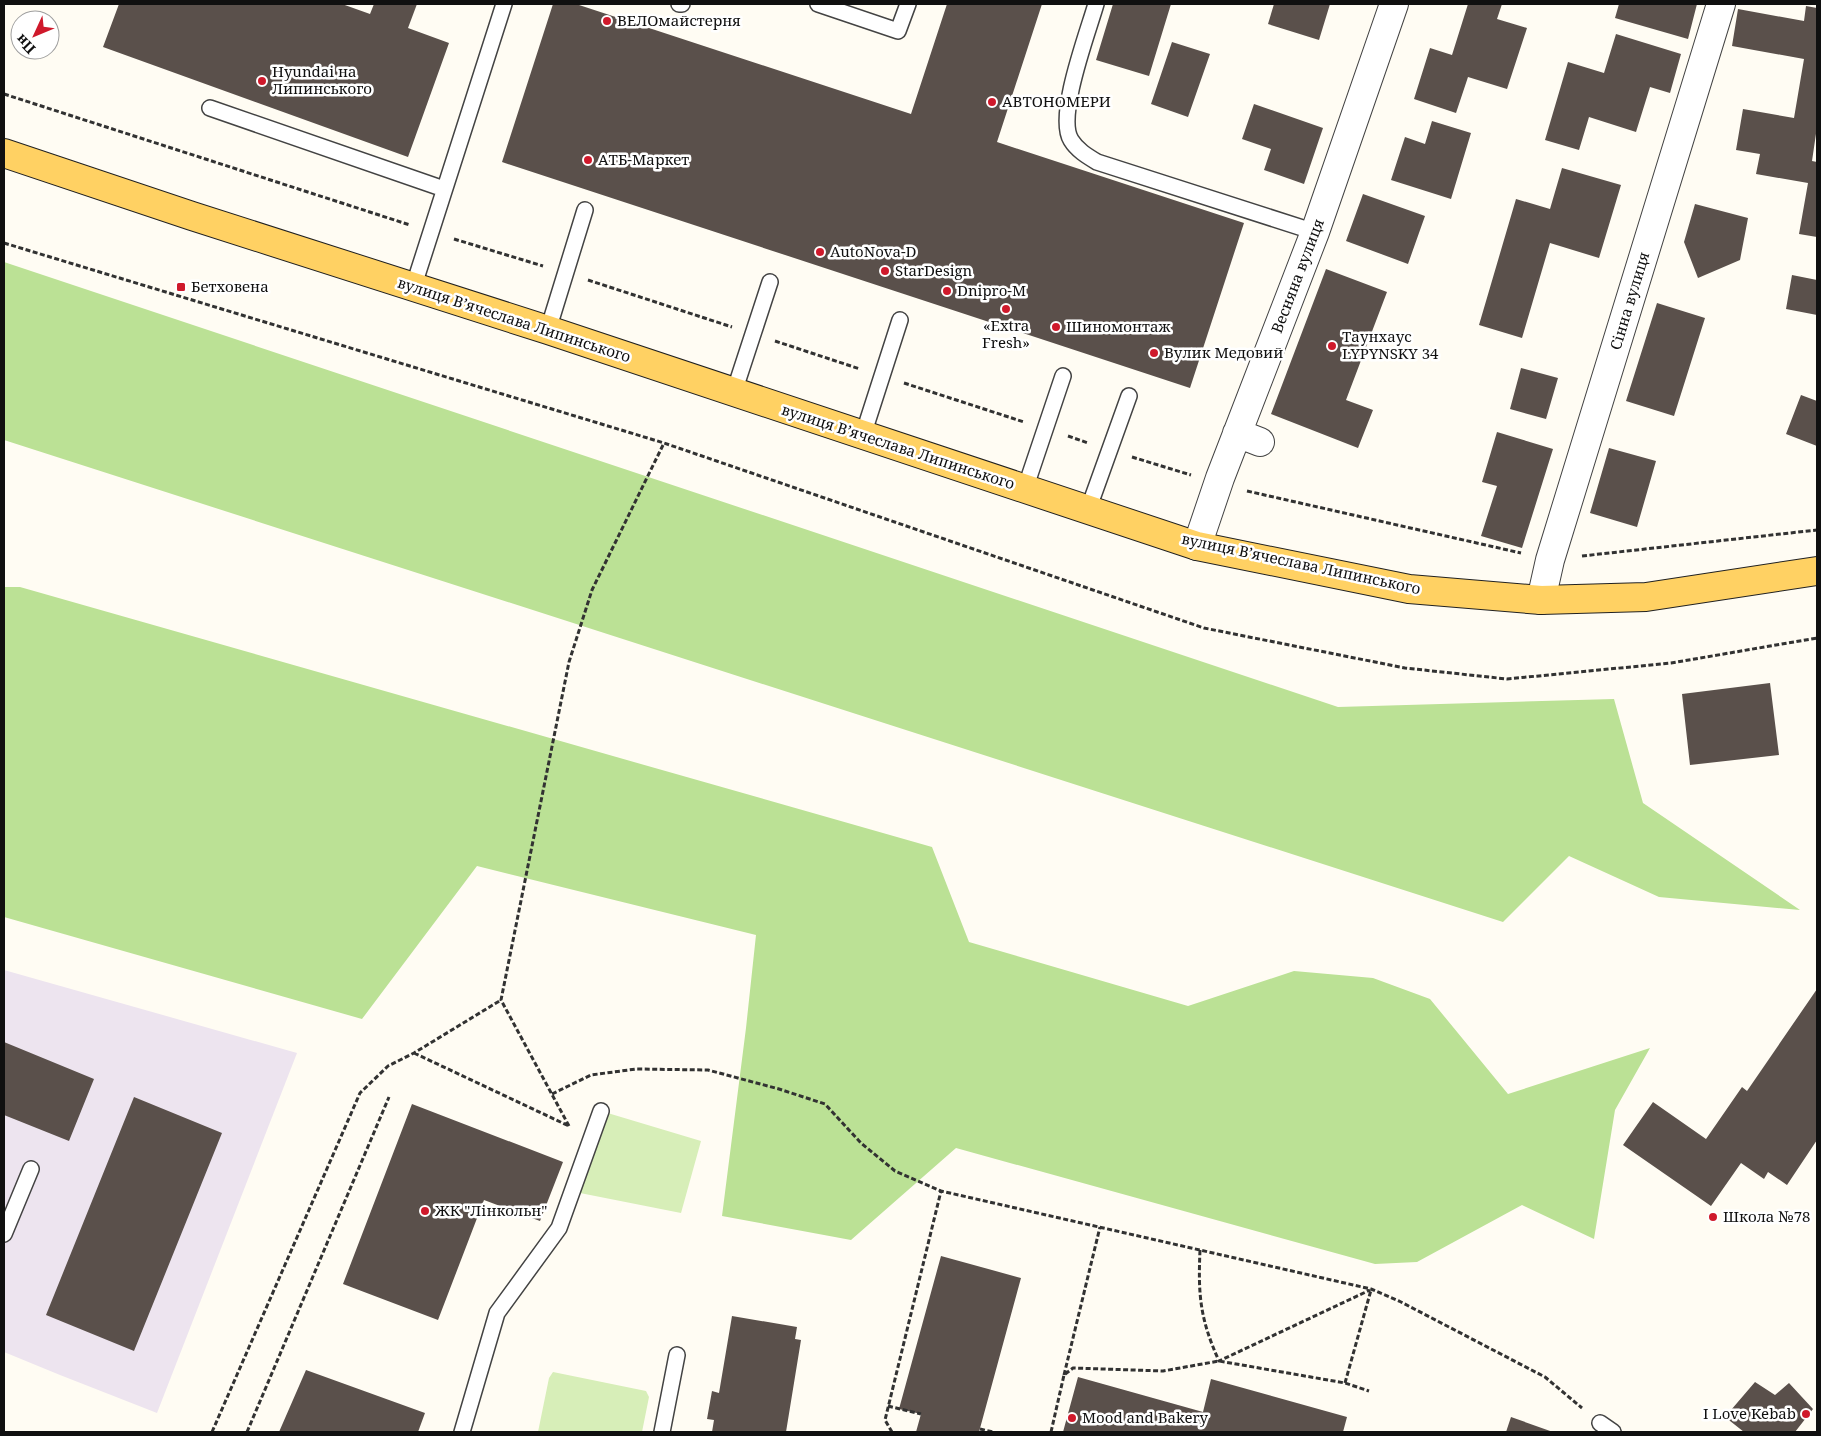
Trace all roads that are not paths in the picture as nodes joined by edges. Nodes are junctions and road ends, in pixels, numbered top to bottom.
1 (504, 4) edge
2 (818, 4) edge
3 (908, 4) edge
4 (1096, 4) edge
5 (1394, 4) edge
6 (1721, 4) edge
7 (210, 108) dead end
8 (4, 153) edge
9 (444, 189) junction
10 (585, 210) dead end
11 (1315, 232) junction
12 (770, 282) dead end
13 (413, 288) junction
14 (900, 320) dead end
15 (548, 330) junction
16 (1063, 376) dead end
17 (734, 392) junction
18 (1129, 396) dead end
19 (863, 435) junction
20 (1025, 489) junction
21 (1088, 510) junction
22 (1197, 546) junction
23 (1817, 571) edge
24 (1541, 600) junction
25 (601, 1111) dead end
26 (31, 1169) dead end
27 (4, 1234) edge
28 (677, 1355) dead end
29 (1600, 1423) road end
30 (462, 1432) edge
31 (662, 1432) edge
32 (1612, 1432) edge

1 - 9 lane
2 - 3 lane
4 - 11 lane
5 - 11 street, Весняна вулиця
6 - 24 street, Сінна вулиця
7 - 9 lane
8 - 13 main road, вулиця Вʼячеслава Липинського
9 - 13 lane
10 - 15 lane
11 - 22 street, Весняна вулиця
12 - 17 lane
13 - 15 main road, вулиця Вʼячеслава Липинського
14 - 19 lane
15 - 17 main road, вулиця Вʼячеслава Липинського
16 - 20 lane
17 - 19 main road, вулиця Вʼячеслава Липинського
18 - 21 lane
19 - 20 main road, вулиця Вʼячеслава Липинського
20 - 21 main road, вулиця Вʼячеслава Липинського
21 - 22 main road, вулиця Вʼячеслава Липинського
22 - 24 main road, вулиця Вʼячеслава Липинського
23 - 24 main road, вулиця Вʼячеслава Липинського
25 - 30 lane
26 - 27 lane
28 - 31 lane
29 - 32 lane

